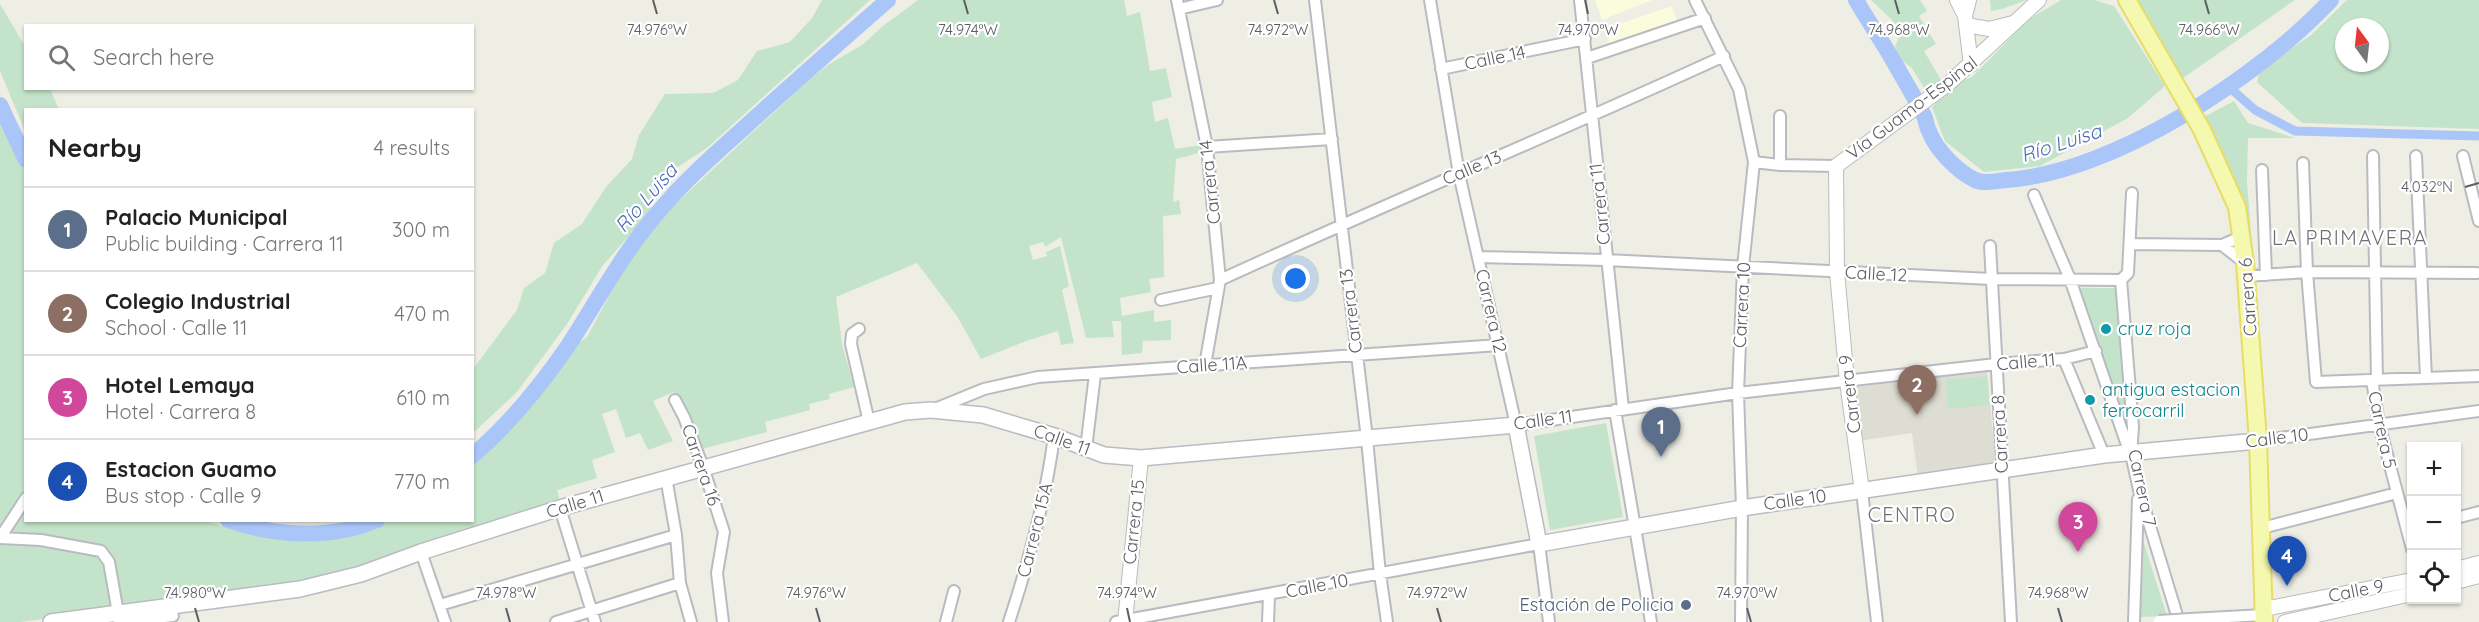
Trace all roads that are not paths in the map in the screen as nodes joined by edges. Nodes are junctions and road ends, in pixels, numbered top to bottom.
1 (1217, 0) edge
2 (1315, 0) edge
3 (1430, 0) edge
4 (1580, 0) edge
5 (1695, 0) edge
6 (1957, 0) edge
7 (1969, 0) edge
8 (2126, 0) edge
9 (2040, 1) edge
10 (1178, 4) edge
11 (1706, 18) junction
12 (1965, 20) junction
13 (2016, 21) junction
14 (1585, 39) junction
15 (1724, 56) junction
16 (1587, 58) junction
17 (1971, 65) junction
18 (1440, 69) junction
19 (1780, 116) dead end
20 (1591, 117) junction
21 (1332, 139) junction
22 (1207, 147) junction
23 (2373, 156) dead end
24 (2416, 156) dead end
25 (2463, 156) dead end
26 (1754, 162) junction
27 (2303, 163) dead end
28 (1780, 165) junction
29 (1836, 166) junction
30 (2262, 170) dead end
31 (1459, 174) junction
32 (2132, 194) dead end
33 (2034, 195) dead end
34 (2479, 221) edge
35 (1340, 225) junction
36 (2243, 236) junction
37 (2131, 244) junction
38 (2223, 245) junction
39 (1990, 246) dead end
40 (1478, 257) junction
41 (1606, 260) junction
42 (1743, 267) junction
43 (2246, 269) junction
44 (1837, 272) junction
45 (2307, 272) junction
46 (2375, 272) junction
47 (2421, 273) junction
48 (2477, 273) dead end
49 (2266, 275) junction
50 (1991, 279) junction
51 (2070, 279) junction
52 (2121, 279) junction
53 (1219, 284) junction
54 (1161, 300) dead end
55 (859, 328) dead end
56 (1499, 345) junction
57 (2096, 351) junction
58 (1356, 356) junction
59 (2064, 359) junction
60 (1996, 364) junction
61 (1205, 365) junction
62 (1095, 374) junction
63 (2479, 376) edge
64 (2426, 378) junction
65 (2374, 380) junction
66 (1847, 382) junction
67 (1738, 393) junction
68 (675, 400) dead end
69 (1619, 409) junction
70 (931, 410) junction
71 (2479, 411) edge
72 (869, 422) junction
73 (2379, 424) junction
74 (1516, 425) junction
75 (1054, 435) junction
76 (1367, 439) junction
77 (2258, 441) junction
78 (1086, 449) junction
79 (2131, 454) junction
80 (2104, 455) junction
81 (1141, 458) junction
82 (703, 467) junction
83 (2002, 470) junction
84 (666, 477) junction
85 (2139, 490) junction
86 (1862, 491) junction
87 (2397, 493) junction
88 (24, 501) edge
89 (560, 508) junction
90 (1742, 508) junction
91 (2479, 512) edge
92 (2461, 517) edge
93 (2407, 525) edge
94 (1635, 526) junction
95 (2262, 528) junction
96 (676, 534) junction
97 (0, 538) edge
98 (1539, 544) junction
99 (421, 552) junction
100 (2479, 563) edge
101 (576, 564) junction
102 (2461, 568) edge
103 (1380, 574) junction
104 (2479, 576) edge
105 (2407, 581) edge
106 (2461, 581) edge
107 (680, 583) junction
108 (954, 591) dead end
109 (1269, 595) junction
110 (2407, 595) edge
111 (440, 605) junction
112 (2264, 615) edge
113 (173, 616) dead end
114 (593, 616) edge
115 (119, 617) edge
116 (1122, 621) edge
117 (2159, 621) edge
118 (54, 622) edge
119 (445, 622) edge
120 (556, 622) edge
121 (691, 622) edge
122 (723, 622) edge
123 (946, 622) edge
124 (1009, 622) edge
125 (1268, 622) edge
126 (1387, 622) edge
127 (1549, 622) edge
128 (1651, 622) edge
129 (1742, 622) edge
130 (1877, 622) edge
131 (2011, 622) edge
132 (2134, 622) edge
133 (2152, 622) edge
134 (2179, 622) edge
135 (2285, 622) edge

1 - 10 street
2 - 21 street, Carrera 13
3 - 18 street, Carrera 12
4 - 14 street, Carrera 11
5 - 11 street, Carrera 10
6 - 12 street
7 - 12 street
8 - 36 main road, Carrera 6
9 - 13 street, Vía Guamo-Espinal
10 - 22 street, Carrera 14
11 - 15 street, Carrera 10
11 - 16 street
12 - 13 street
12 - 17 street
13 - 17 street, Vía Guamo-Espinal
14 - 16 street, Carrera 11
14 - 18 street, Calle 14
15 - 20 street, Calle 13
15 - 26 street, Carrera 10
16 - 20 street, Carrera 11
17 - 29 street, Vía Guamo-Espinal
18 - 31 street, Carrera 12
19 - 28 street
20 - 31 street, Calle 13
20 - 41 street, Carrera 11
21 - 22 street
21 - 35 street, Carrera 13
22 - 53 street, Carrera 14
23 - 46 street, Carrera 5
24 - 47 street
25 - 34 street
26 - 28 street
26 - 42 street, Carrera 10
27 - 45 street
28 - 29 street
29 - 44 street, Carrera 9
30 - 49 street
31 - 35 street, Calle 13
31 - 40 street, Carrera 12
32 - 37 street
33 - 51 street
35 - 53 street, Calle 13
35 - 58 street, Carrera 13
36 - 38 street
36 - 43 main road, Carrera 6
37 - 38 street
37 - 52 street
38 - 43 street
39 - 50 street, Carrera 8
40 - 41 street, Calle 12
40 - 56 street, Carrera 12
41 - 42 street, Calle 12
41 - 69 street, Carrera 11
42 - 44 street, Calle 12
42 - 67 street, Carrera 10
43 - 49 street
43 - 77 main road, Carrera 6
44 - 50 street, Calle 12
44 - 66 street, Carrera 9
45 - 46 street
45 - 49 street
45 - 65 street
46 - 47 street
46 - 65 street, Carrera 5
47 - 48 street
47 - 64 street
50 - 51 street, Calle 12
50 - 60 street, Carrera 8
51 - 52 street, Calle 12
51 - 57 street
52 - 79 street, Carrera 7
53 - 54 street, Calle 13
53 - 61 street, Carrera 14
55 - 72 street
56 - 58 street, Calle 11A
56 - 74 street, Carrera 12
57 - 59 street, Calle 11
57 - 79 street
58 - 61 street, Calle 11A
58 - 76 street, Carrera 13
59 - 60 street, Calle 11
59 - 80 street
60 - 66 street, Calle 11
60 - 83 street, Carrera 8
61 - 62 street, Calle 11A
62 - 70 street, Calle 11A
62 - 78 street
63 - 64 street
64 - 65 street
65 - 73 street, Carrera 5
66 - 67 street, Calle 11
66 - 86 street, Carrera 9
67 - 69 street, Calle 11
67 - 90 street, Carrera 10
68 - 82 street, Carrera 16
69 - 74 street, Calle 11
69 - 94 street, Carrera 11
70 - 72 main road, Calle 11
70 - 75 main road, Calle 11
71 - 73 street, Calle 10
72 - 82 main road, Calle 11
73 - 77 street, Calle 10
73 - 87 street, Carrera 5
74 - 76 main road, Calle 11
74 - 98 main road, Carrera 12
75 - 78 main road, Calle 11
75 - 124 street, Carrera 15A
76 - 81 main road, Calle 11
76 - 103 street, Carrera 13
77 - 79 main road, Calle 10
77 - 95 main road, Carrera 6
78 - 81 main road, Calle 11
79 - 80 main road, Calle 10
79 - 85 street, Carrera 7
80 - 83 main road, Calle 10
81 - 116 street, Carrera 15
82 - 84 main road, Calle 11
82 - 122 street, Carrera 16
83 - 86 main road, Calle 10
83 - 131 street, Carrera 8
84 - 89 main road, Calle 11
84 - 96 street
85 - 132 street
85 - 134 street, Carrera 7
86 - 90 main road, Calle 10
86 - 130 street, Carrera 9
87 - 93 street, Carrera 5
87 - 95 street
88 - 97 street
89 - 99 main road, Calle 11
89 - 101 street
90 - 94 main road, Calle 10
90 - 129 street, Carrera 10
91 - 92 street
94 - 98 main road, Calle 10
94 - 128 street, Carrera 11
95 - 112 main road, Carrera 6
96 - 101 street
96 - 107 street
97 - 115 street
98 - 103 street, Calle 10
98 - 127 street, Carrera 12
99 - 111 street
99 - 115 main road, Calle 11
100 - 102 street
101 - 111 street
101 - 114 street
103 - 109 street, Calle 10
103 - 126 street, Carrera 13
104 - 106 street
105 - 112 street, Calle 9
107 - 114 street
107 - 121 street
108 - 123 street
109 - 116 street, Calle 10
109 - 125 street
110 - 135 street, Calle 9
111 - 119 street
112 - 117 street, Calle 9, bridge
113 - 115 street
114 - 120 street
115 - 118 main road, Calle 11
117 - 133 street, Calle 9

